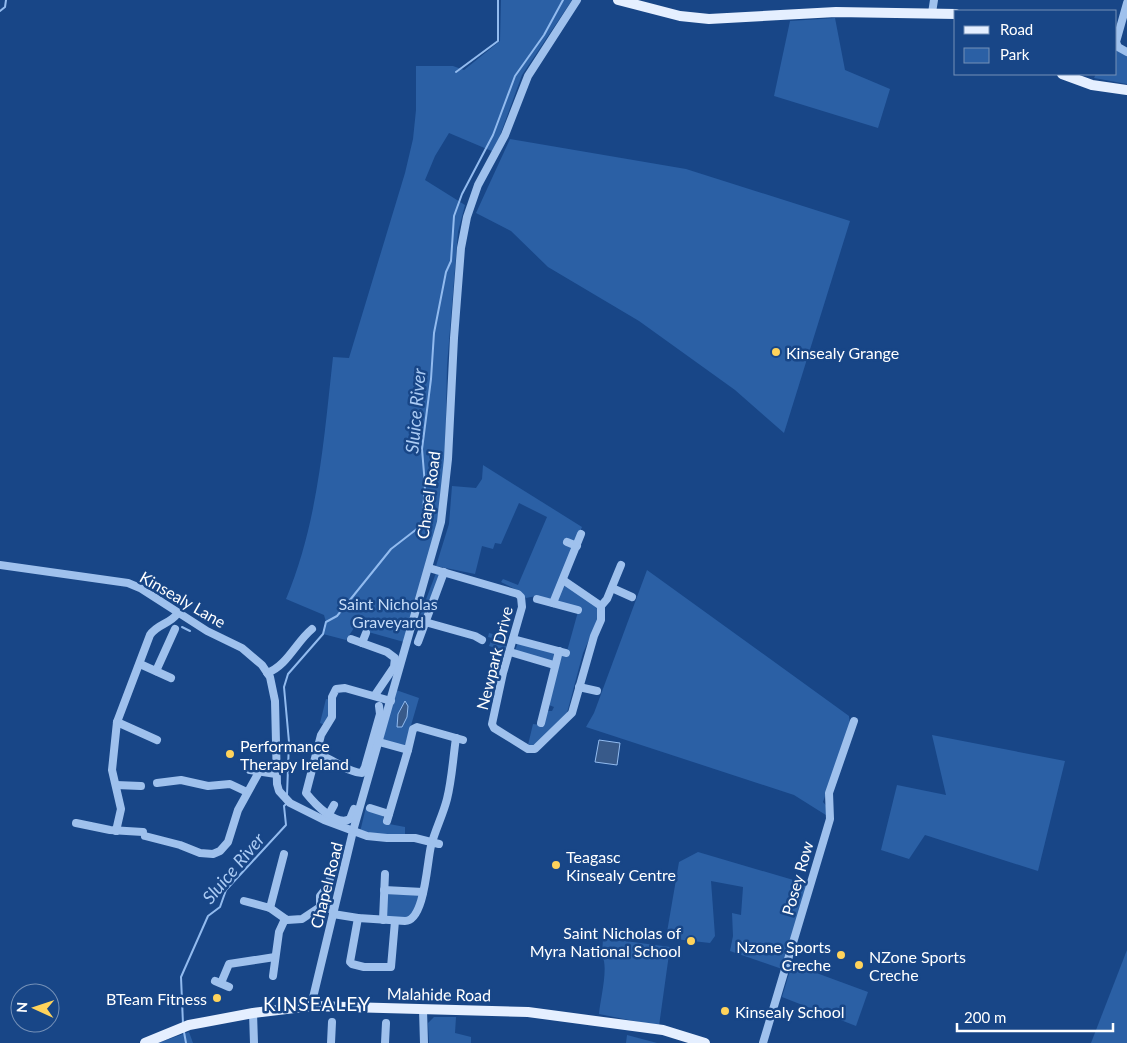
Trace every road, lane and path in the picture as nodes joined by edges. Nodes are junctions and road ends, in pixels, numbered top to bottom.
1 (577, 0) edge
2 (618, 0) edge
3 (934, 0) edge
4 (1127, 3) edge
5 (932, 12) junction
6 (954, 14) edge
7 (1117, 38) edge
8 (1117, 44) edge
9 (1127, 52) edge
10 (1065, 75) edge
11 (1127, 90) edge
12 (582, 534) dead end
13 (567, 542) dead end
14 (577, 546) junction
15 (621, 564) dead end
16 (0, 565) edge
17 (429, 568) junction
18 (444, 572) junction
19 (563, 580) junction
20 (612, 588) junction
21 (632, 597) dead end
22 (537, 599) dead end
23 (553, 603) junction
24 (601, 606) junction
25 (578, 610) dead end
26 (177, 614) junction
27 (425, 622) junction
28 (175, 629) dead end
29 (312, 629) dead end
30 (366, 633) dead end
31 (513, 638) junction
32 (351, 639) dead end
33 (482, 640) dead end
34 (418, 642) dead end
35 (362, 643) junction
36 (510, 652) junction
37 (141, 661) junction
38 (554, 665) junction
39 (156, 671) junction
40 (267, 673) junction
41 (171, 678) dead end
42 (579, 687) junction
43 (597, 691) dead end
44 (375, 695) junction
45 (391, 701) junction
46 (379, 706) dead end
47 (854, 721) dead end
48 (117, 722) junction
49 (540, 722) dead end
50 (147, 735) junction
51 (157, 740) dead end
52 (380, 742) junction
53 (146, 744) dead end
54 (408, 750) junction
55 (316, 754) junction
56 (250, 770) dead end
57 (259, 772) junction
58 (361, 773) junction
59 (276, 774) junction
60 (116, 784) junction
61 (157, 784) dead end
62 (141, 786) dead end
63 (361, 788) dead end
64 (247, 792) junction
65 (334, 804) dead end
66 (370, 808) dead end
67 (354, 809) dead end
68 (328, 814) junction
69 (76, 823) dead end
70 (116, 831) junction
71 (353, 831) junction
72 (435, 842) junction
73 (284, 854) dead end
74 (335, 859) dead end
75 (385, 874) dead end
76 (384, 890) junction
77 (424, 892) junction
78 (244, 901) dead end
79 (320, 906) junction
80 (270, 908) junction
81 (333, 912) junction
82 (358, 918) junction
83 (285, 919) junction
84 (383, 920) junction
85 (395, 921) junction
86 (275, 957) junction
87 (273, 976) dead end
88 (230, 987) dead end
89 (311, 1006) junction
90 (423, 1010) junction
91 (253, 1013) junction
92 (332, 1022) dead end
93 (386, 1023) dead end
94 (145, 1043) edge
95 (254, 1043) edge
96 (331, 1043) edge
97 (385, 1043) edge
98 (424, 1043) edge
99 (705, 1043) edge
100 (762, 1043) edge

1 - 17 street, Chapel Road
2 - 5 main road
3 - 5 street
4 - 7 street
5 - 6 main road
8 - 9 street
10 - 11 main road
12 - 14 street
13 - 14 street
14 - 19 street
15 - 20 street
16 - 26 street, Kinsealy Lane
17 - 18 street, Newpark Drive
17 - 45 street, Chapel Road
18 - 27 street
18 - 31 street, Newpark Drive
19 - 23 street
19 - 24 street
20 - 21 street
20 - 24 street
22 - 23 street
23 - 25 street
24 - 42 street, Newpark Drive
26 - 37 street
26 - 40 street, Kinsealy Lane
27 - 33 street
27 - 34 street
28 - 39 street
29 - 40 street
30 - 35 street
31 - 36 street, Newpark Drive
31 - 38 street
32 - 35 street
35 - 44 street
36 - 38 street
36 - 42 street, Newpark Drive
37 - 39 street
37 - 48 street
38 - 49 street
39 - 41 street
40 - 59 street, Kinsealy Lane
42 - 43 street
44 - 45 street
44 - 55 street
45 - 52 street, Chapel Road
46 - 58 street
47 - 100 street, Posey Row
48 - 50 street
48 - 60 street
50 - 51 street
50 - 53 street
52 - 54 street
52 - 71 street, Chapel Road
54 - 66 street
54 - 72 street
55 - 58 street
55 - 68 street
56 - 57 street
57 - 59 street
57 - 64 street
58 - 63 street
59 - 71 street, Kinsealy Lane
60 - 62 street
60 - 70 street
61 - 64 street
64 - 70 street
65 - 68 street
67 - 68 street
69 - 70 street
71 - 72 street, Kinsealy Lane
71 - 81 street, Chapel Road
72 - 77 street
73 - 80 street
74 - 79 street
75 - 76 street
76 - 77 street
76 - 84 street
77 - 85 street
78 - 80 street
79 - 81 street
79 - 83 street
80 - 83 street
81 - 82 street
81 - 89 street, Chapel Road
82 - 84 street
82 - 85 street
83 - 86 street
84 - 85 street
86 - 87 street
86 - 88 street
89 - 90 main road, Malahide Road
89 - 91 main road, Malahide Road
90 - 98 street
90 - 99 main road, Malahide Road
91 - 94 main road, Malahide Road
91 - 95 street
92 - 96 street
93 - 97 street

